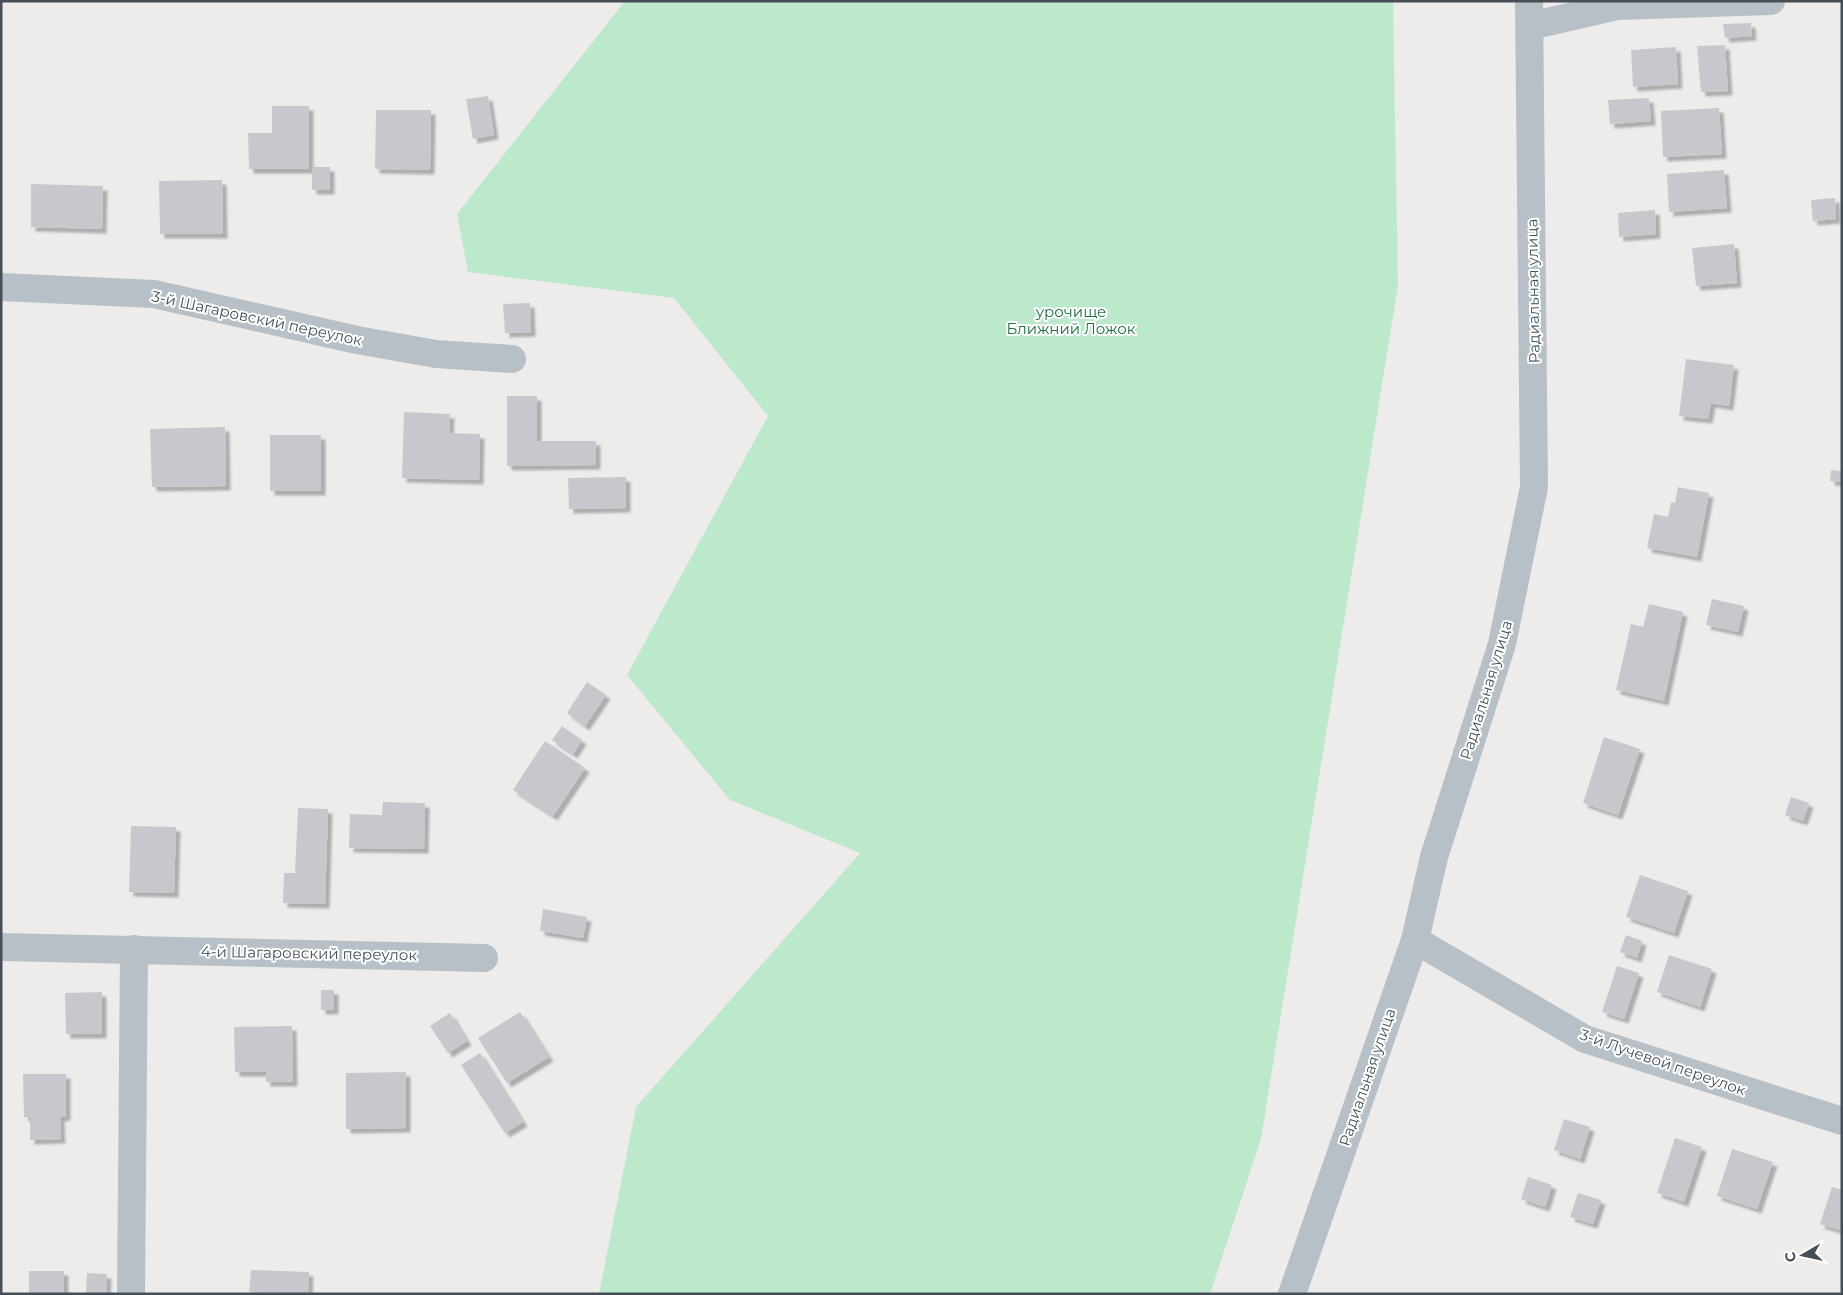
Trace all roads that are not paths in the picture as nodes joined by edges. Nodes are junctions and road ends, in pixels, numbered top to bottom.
1 (1771, 1) edge
2 (1529, 14) edge
3 (1, 287) edge
4 (512, 359) dead end
5 (1415, 940) junction
6 (1, 947) edge
7 (134, 949) junction
8 (484, 958) dead end
9 (1842, 1121) edge
10 (131, 1294) edge
11 (1292, 1294) edge

1 - 2 street
2 - 5 street, Радиальная улица
3 - 4 street, 3-й Шагаровский переулок
5 - 9 street, 3-й Лучевой переулок
5 - 11 street, Радиальная улица
6 - 7 street, 4-й Шагаровский переулок
7 - 8 street, 4-й Шагаровский переулок
7 - 10 street

